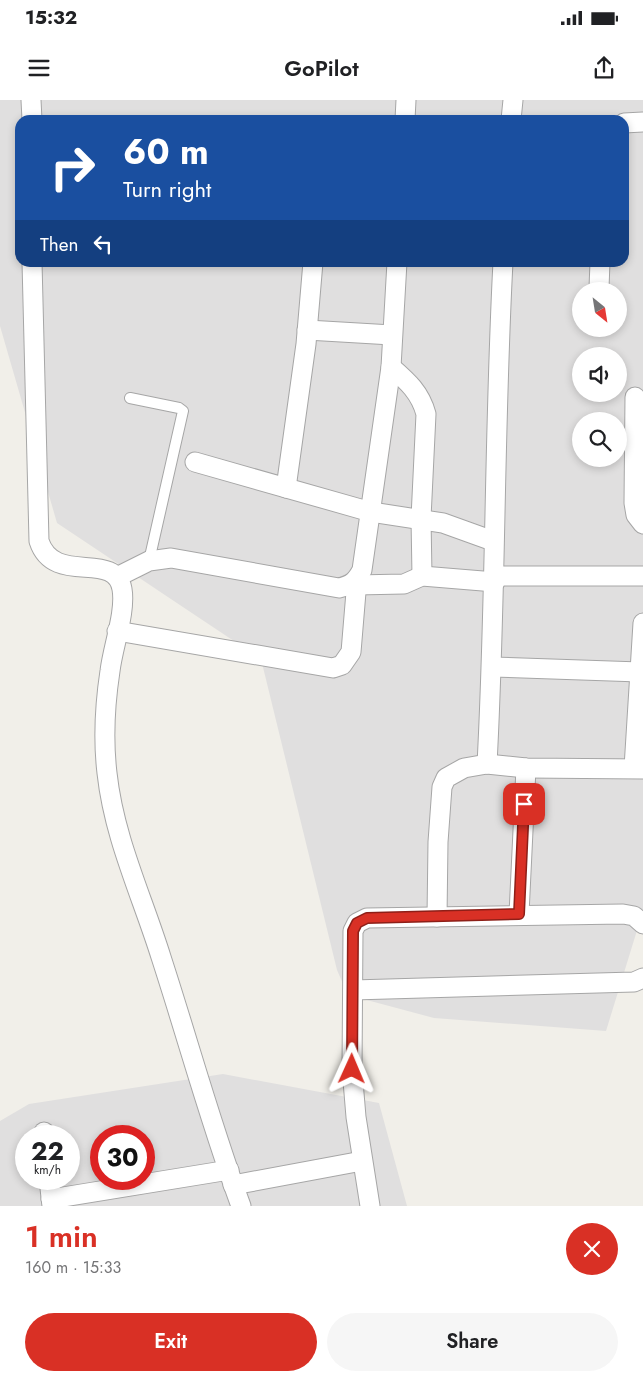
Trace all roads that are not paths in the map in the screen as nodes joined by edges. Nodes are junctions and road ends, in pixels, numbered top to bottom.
1 (32, 100) edge
2 (406, 100) edge
3 (512, 100) edge
4 (32, 115) edge
5 (405, 115) edge
6 (511, 115) edge
7 (629, 122) edge
8 (643, 122) edge
9 (32, 267) edge
10 (313, 267) edge
11 (397, 267) edge
12 (503, 267) edge
13 (600, 267) edge
14 (599, 282) edge
15 (307, 330) junction
16 (392, 335) junction
17 (391, 367) junction
18 (635, 397) dead end
19 (130, 398) dead end
20 (195, 462) dead end
21 (286, 488) junction
22 (371, 512) junction
23 (421, 518) junction
24 (643, 524) edge
25 (493, 541) junction
26 (148, 561) junction
27 (422, 576) junction
28 (643, 576) edge
29 (117, 577) junction
30 (495, 579) junction
31 (356, 583) junction
32 (643, 623) edge
33 (117, 630) junction
34 (492, 667) junction
35 (640, 672) junction
36 (487, 764) junction
37 (526, 768) junction
38 (638, 768) edge
39 (519, 914) junction
40 (436, 917) junction
41 (643, 924) edge
42 (643, 978) edge
43 (353, 990) junction
44 (362, 1160) junction
45 (231, 1177) junction
46 (50, 1190) edge
47 (51, 1203) edge
48 (241, 1206) edge
49 (370, 1206) edge

1 - 4 street
2 - 5 street
3 - 6 street
7 - 8 street
9 - 29 street
10 - 15 street
11 - 16 street
12 - 25 street
13 - 14 street
15 - 16 street
15 - 21 street
16 - 17 street
17 - 22 street
17 - 23 street
18 - 24 street
19 - 26 lane
20 - 21 street
21 - 22 street
22 - 23 street
22 - 31 street
23 - 25 street
23 - 27 street
25 - 30 street
26 - 29 street
26 - 31 street
27 - 30 street
27 - 31 street
28 - 30 street
29 - 33 street
30 - 34 street
31 - 33 street
32 - 35 street
33 - 45 street
34 - 35 street
34 - 36 street
35 - 38 street
36 - 37 street
36 - 40 street
37 - 38 street
37 - 39 street
39 - 40 street
39 - 41 street
40 - 43 street
42 - 43 street
43 - 44 street
44 - 45 street
44 - 49 street
45 - 47 street
45 - 48 street
46 - 47 street

